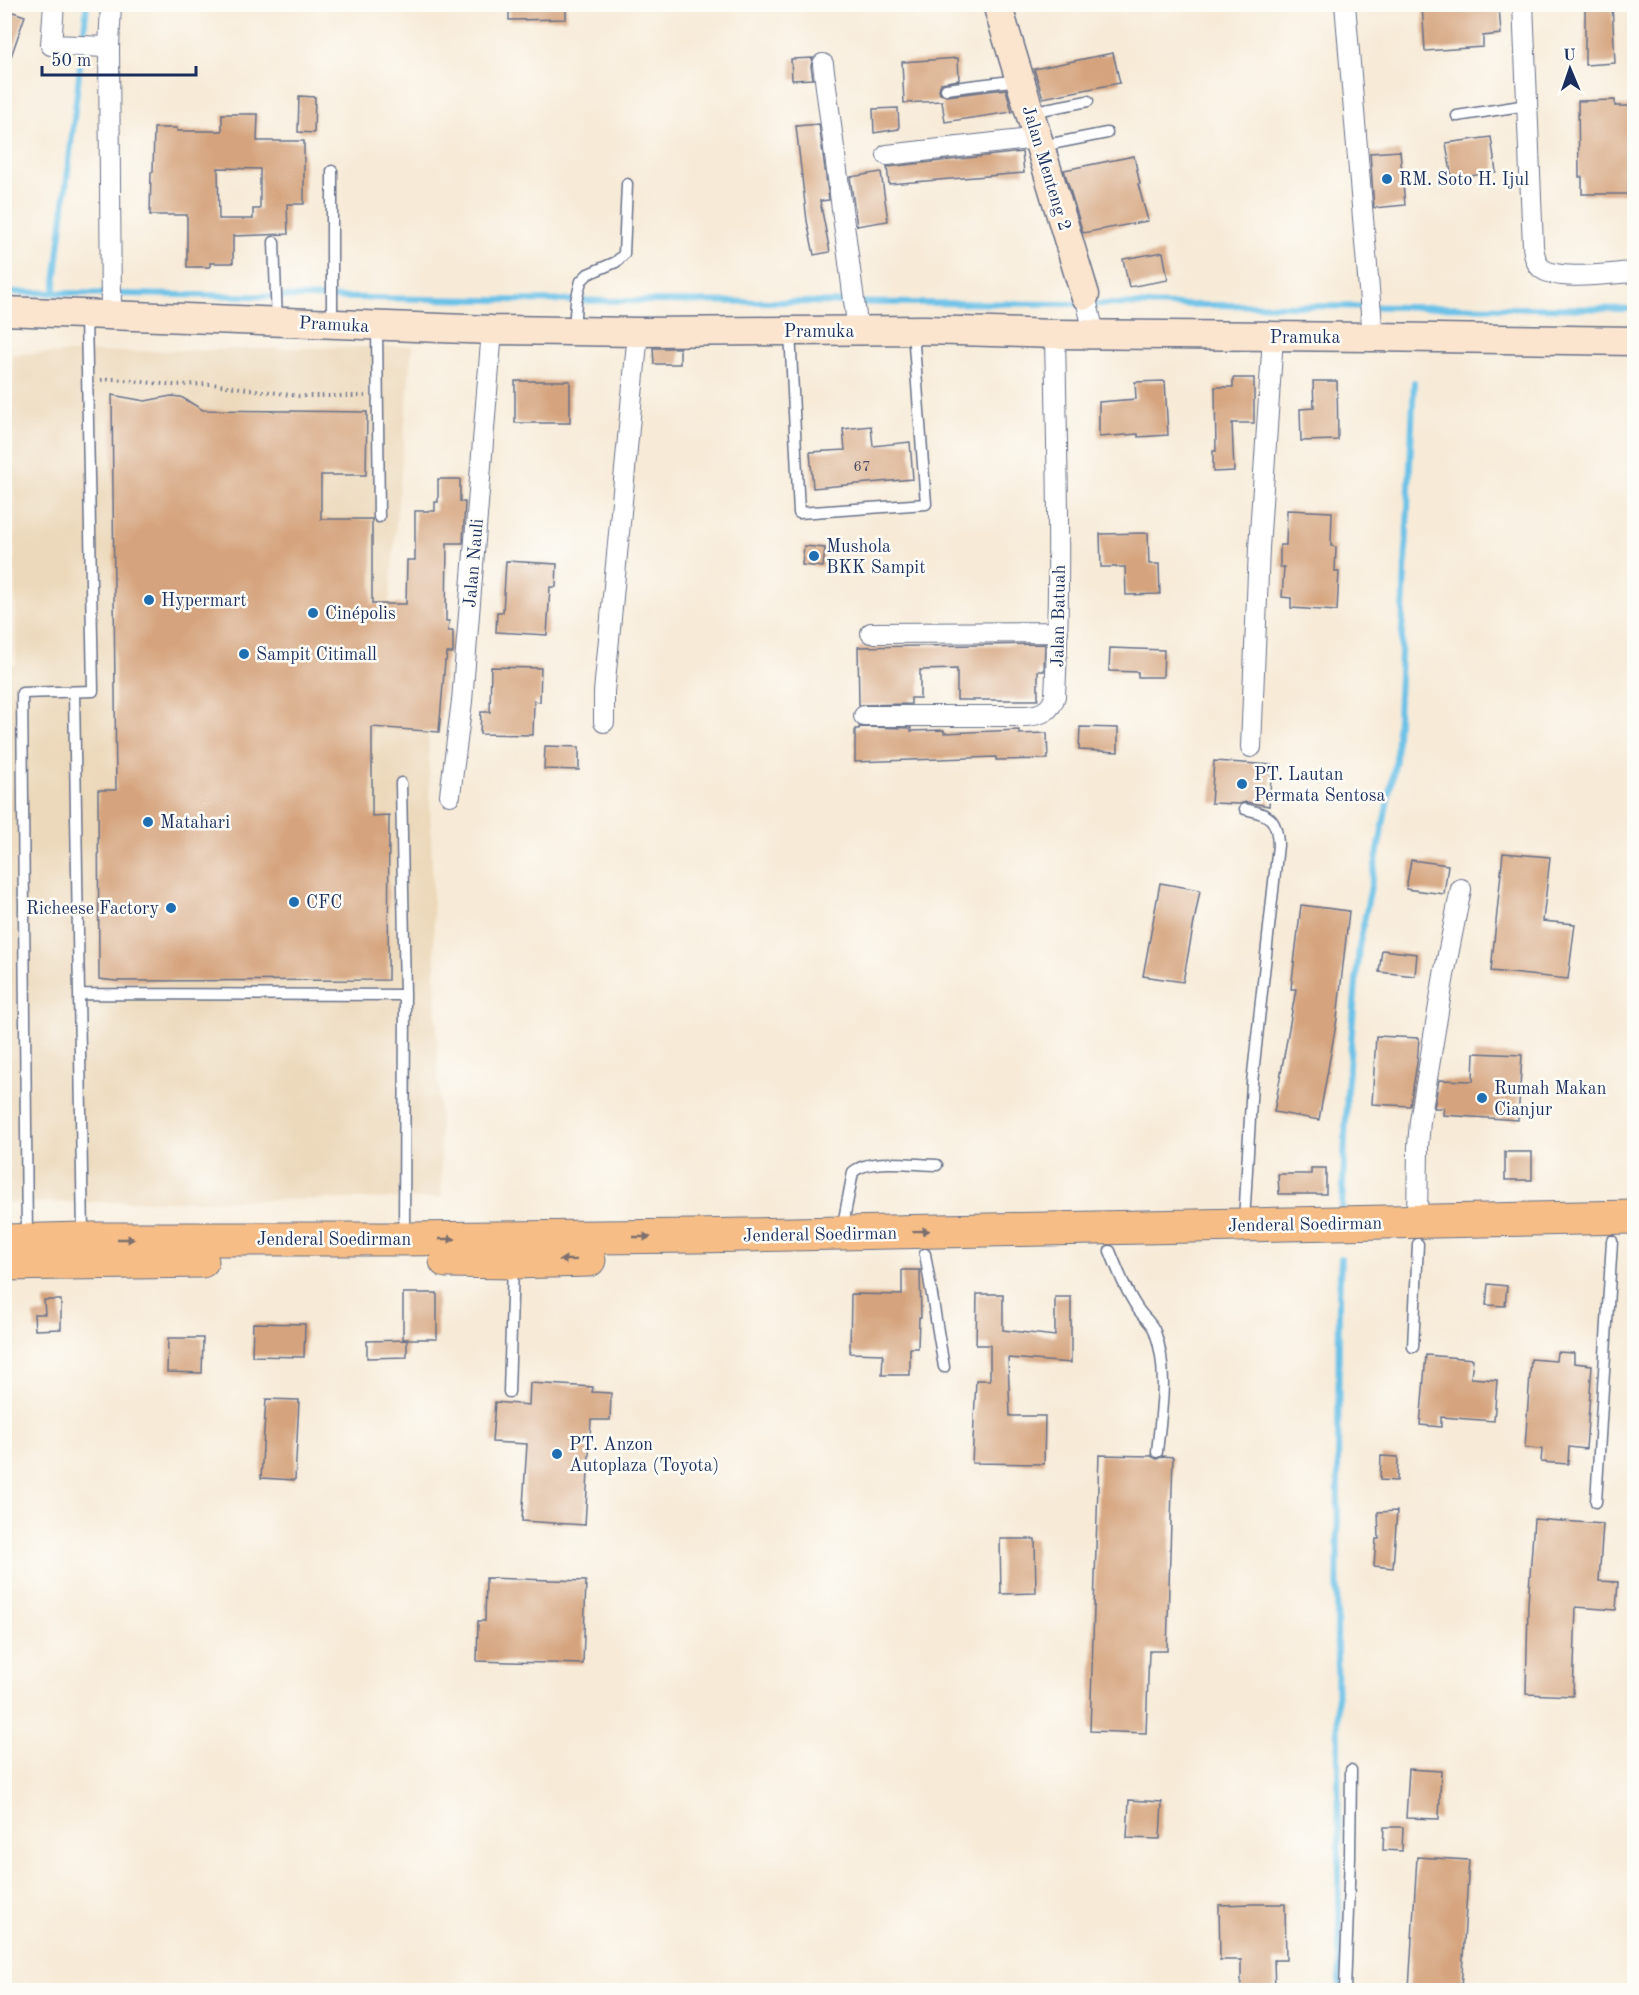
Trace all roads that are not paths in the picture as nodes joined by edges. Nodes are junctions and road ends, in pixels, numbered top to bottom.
1 (54, 4) edge
2 (111, 4) edge
3 (997, 4) edge
4 (1345, 4) edge
5 (1524, 4) edge
6 (109, 47) junction
7 (823, 64) dead end
8 (1019, 80) junction
9 (946, 89) dead end
10 (1088, 101) dead end
11 (1527, 105) junction
12 (1456, 116) dead end
13 (1036, 132) junction
14 (1107, 133) dead end
15 (887, 155) dead end
16 (332, 171) dead end
17 (627, 184) dead end
18 (274, 242) dead end
19 (1635, 272) edge
20 (105, 303) junction
21 (4, 311) edge
22 (1090, 315) junction
23 (277, 322) junction
24 (857, 322) junction
25 (332, 324) junction
26 (1372, 325) junction
27 (377, 326) junction
28 (492, 330) junction
29 (913, 330) junction
30 (574, 331) junction
31 (790, 331) junction
32 (638, 332) junction
33 (1054, 334) junction
34 (1273, 337) junction
35 (1635, 341) edge
36 (379, 517) dead end
37 (1058, 632) junction
38 (871, 633) dead end
39 (74, 692) junction
40 (864, 716) dead end
41 (604, 722) dead end
42 (1251, 747) dead end
43 (401, 783) dead end
44 (450, 795) dead end
45 (1245, 809) dead end
46 (1461, 889) dead end
47 (80, 994) junction
48 (405, 995) junction
49 (937, 1166) dead end
50 (1635, 1217) edge
51 (1244, 1225) junction
52 (841, 1233) junction
53 (1417, 1233) junction
54 (83, 1239) junction
55 (404, 1239) junction
56 (1623, 1240) edge
57 (1028, 1241) junction
58 (1110, 1251) junction
59 (16, 1252) edge
60 (925, 1254) junction
61 (513, 1262) junction
62 (1413, 1347) dead end
63 (944, 1367) dead end
64 (509, 1392) dead end
65 (1157, 1452) dead end
66 (1596, 1502) dead end
67 (1351, 1770) dead end
68 (1345, 1990) edge

1 - 6 street
2 - 6 street
3 - 8 street, Jalan Menteng 2
4 - 26 street
5 - 11 street
6 - 20 street
7 - 24 street
8 - 9 lane
8 - 13 street, Jalan Menteng 2
10 - 13 lane
11 - 12 lane
11 - 19 street
13 - 14 lane
13 - 15 street
13 - 22 street, Jalan Menteng 2
16 - 25 lane
17 - 30 lane
18 - 23 lane
20 - 21 street, Pramuka
20 - 23 street, Pramuka
20 - 39 lane
22 - 33 street, Pramuka
22 - 34 street, Pramuka
23 - 25 street, Pramuka
24 - 29 street, Pramuka
24 - 31 street, Pramuka
25 - 27 street, Pramuka
26 - 34 street, Pramuka
26 - 35 street, Pramuka
27 - 28 street, Pramuka
27 - 36 lane
28 - 30 street, Pramuka
28 - 44 street, Jalan Nauli
29 - 31 lane
29 - 33 street, Pramuka
30 - 32 street, Pramuka
31 - 32 street, Pramuka
32 - 41 street
33 - 37 street, Jalan Batuah
34 - 42 street
37 - 38 street
37 - 40 street, Jalan Batuah
39 - 47 lane
39 - 59 lane
43 - 48 lane
45 - 51 lane
46 - 53 street
47 - 48 lane
47 - 54 lane
48 - 55 lane
49 - 52 lane
50 - 53 highway, Jenderal Soedirman
51 - 53 highway, Jenderal Soedirman
51 - 57 highway, Jenderal Soedirman
55 -> 52 highway, Jenderal Soedirman
52 -> 57 highway, Jenderal Soedirman
53 - 56 highway, Jenderal Soedirman
53 - 58 highway, Jenderal Soedirman
53 - 62 lane
54 -> 55 highway, Jenderal Soedirman
54 - 59 highway, Jenderal Soedirman
56 - 66 lane
57 - 58 highway, Jenderal Soedirman
57 - 60 highway, Jenderal Soedirman
58 - 65 lane
59 - 61 highway, Jenderal Soedirman
60 -> 61 highway, Jenderal Soedirman
60 - 63 lane
61 - 64 lane
67 - 68 lane

